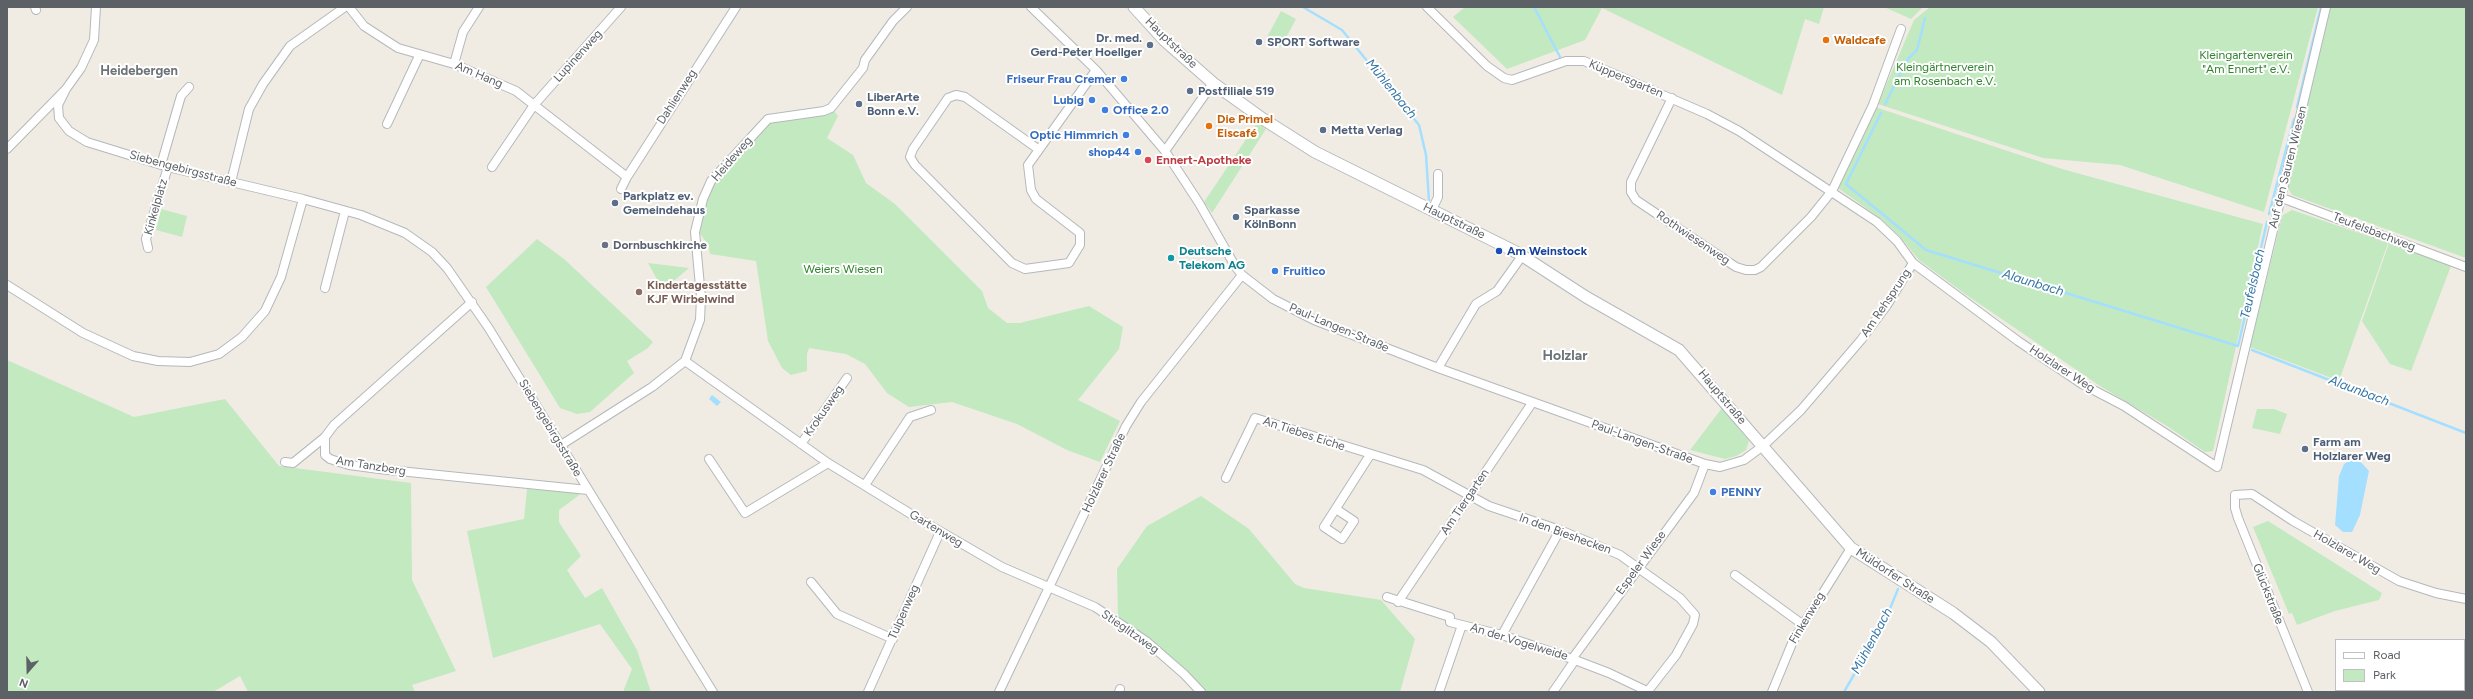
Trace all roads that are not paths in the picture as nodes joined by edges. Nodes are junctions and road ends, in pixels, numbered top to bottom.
1 (96, 7) edge
2 (345, 7) edge
3 (349, 7) edge
4 (479, 7) edge
5 (621, 7) edge
6 (736, 7) edge
7 (907, 7) edge
8 (1031, 7) edge
9 (1134, 7) edge
10 (1426, 7) edge
11 (2326, 7) edge
12 (1901, 29) dead end
13 (419, 56) junction
14 (454, 64) junction
15 (1096, 70) junction
16 (1213, 83) junction
17 (188, 86) dead end
18 (66, 89) junction
19 (1672, 98) junction
20 (534, 104) junction
21 (387, 124) dead end
22 (7, 149) edge
23 (1038, 149) junction
24 (1165, 151) junction
25 (164, 166) junction
26 (492, 166) dead end
27 (1438, 174) dead end
28 (626, 177) junction
29 (231, 182) junction
30 (621, 189) dead end
31 (1832, 191) junction
32 (2282, 198) junction
33 (303, 199) junction
34 (1432, 210) junction
35 (345, 211) junction
36 (148, 248) dead end
37 (1522, 256) junction
38 (1912, 263) junction
39 (2466, 267) edge
40 (1242, 275) junction
41 (7, 284) edge
42 (325, 288) dead end
43 (472, 302) junction
44 (685, 361) junction
45 (1438, 368) junction
46 (847, 378) dead end
47 (1532, 403) junction
48 (932, 410) dead end
49 (325, 437) junction
50 (801, 444) junction
51 (561, 445) junction
52 (1763, 446) junction
53 (1370, 455) junction
54 (709, 458) dead end
55 (285, 462) dead end
56 (828, 463) junction
57 (1705, 464) junction
58 (2217, 467) joint
59 (1226, 478) dead end
60 (865, 484) junction
61 (588, 490) junction
62 (1471, 495) junction
63 (2235, 495) joint
64 (1336, 509) dead end
65 (1560, 530) junction
66 (940, 532) junction
67 (1851, 548) junction
68 (1638, 567) junction
69 (1734, 575) dead end
70 (811, 582) dead end
71 (1049, 589) junction
72 (1387, 596) dead end
73 (2466, 599) edge
74 (1401, 602) junction
75 (1802, 624) junction
76 (1462, 625) junction
77 (1502, 635) junction
78 (893, 639) junction
79 (1574, 659) junction
80 (713, 692) edge
81 (868, 692) edge
82 (999, 692) edge
83 (1201, 692) edge
84 (1439, 692) edge
85 (1553, 692) edge
86 (1648, 692) edge
87 (1772, 692) edge
88 (2039, 692) edge
89 (2308, 692) edge

1 - 18 street, Siebengebirgsstraße
2 - 29 street
3 - 13 street, Am Hang
4 - 14 street
5 - 20 street, Lupinenweg
6 - 28 street, Dahlienweg
7 - 44 street, Heideweg
8 - 15 street, Paul-Langen-Straße
9 - 16 main road, Hauptstraße
10 - 19 street, Küppersgarten
11 - 32 street, Auf den Sauren Wiesen
12 - 31 street
13 - 14 street, Am Hang
13 - 21 street
14 - 20 street, Am Hang
15 - 23 street
15 - 24 street, Paul-Langen-Straße
16 - 24 street
16 - 34 main road, Hauptstraße
17 - 25 street, Kinkelplatz
18 - 22 street, Siebengebirgsstraße
18 - 25 street, Siebengebirgsstraße
19 - 31 street, Küppersgarten
19 - 31 street, Rothwiesenweg
20 - 26 street
20 - 28 street, Am Hang
23 - 23 street
24 - 40 street, Paul-Langen-Straße
25 - 29 street, Siebengebirgsstraße
25 - 36 street, Kinkelplatz
27 - 34 street
28 - 30 street, Dahlienweg
29 - 33 street, Siebengebirgsstraße
31 - 38 street, Am Rehsprung
32 - 39 street, Teufelsbachweg
32 - 58 street, Auf den Sauren Wiesen
33 - 35 street, Siebengebirgsstraße
33 - 41 street
34 - 37 main road, Hauptstraße
35 - 42 street
35 - 43 street, Siebengebirgsstraße
37 - 45 street
37 - 52 main road, Hauptstraße
38 - 52 street, Am Rehsprung
38 - 58 street, Holzlarer Weg
40 - 45 street, Paul-Langen-Straße
40 - 71 street, Holzlarer Straße
43 - 49 street
43 - 51 street, Siebengebirgsstraße
44 - 50 street, Gartenweg
44 - 51 street
45 - 47 street, Paul-Langen-Straße
46 - 50 street, Krokusweg
47 - 57 street, Paul-Langen-Straße
47 - 62 street, Am Tiergarten
48 - 60 street
49 - 55 street
49 - 61 street, Am Tanzberg
50 - 56 street, Gartenweg
51 - 61 street, Siebengebirgsstraße
52 - 57 street, Paul-Langen-Straße
52 - 67 main road, Müldorfer Straße
53 - 59 street, An Tiebes Eiche
53 - 62 street, An Tiebes Eiche
53 - 64 street
54 - 56 street
56 - 60 street, Gartenweg
57 - 68 street, Espeler Wiese
60 - 66 street, Gartenweg
61 - 80 street, Siebengebirgsstraße
62 - 65 street, In den Bieshecken
62 - 74 street, Am Tiergarten
63 - 73 street, Holzlarer Weg
63 - 89 street, Glückstraße
65 - 68 street, In den Bieshecken
65 - 77 street
66 - 71 street, Gartenweg
66 - 78 street, Tulpenweg
67 - 75 street, Finkenweg
67 - 88 main road, Müldorfer Straße
68 - 79 street, Espeler Wiese
68 - 86 street, In den Bieshecken
69 - 75 street
70 - 78 street
71 - 82 street, Holzlarer Straße
71 - 83 street, Stieglitzweg
72 - 74 street
74 - 76 street, An der Vogelweide
75 - 87 street, Finkenweg
76 - 77 street, An der Vogelweide
76 - 84 street, An der Vogelweide
77 - 79 street, An der Vogelweide
78 - 81 street, Tulpenweg
79 - 85 street, An der Vogelweide
79 - 86 street, An der Vogelweide

